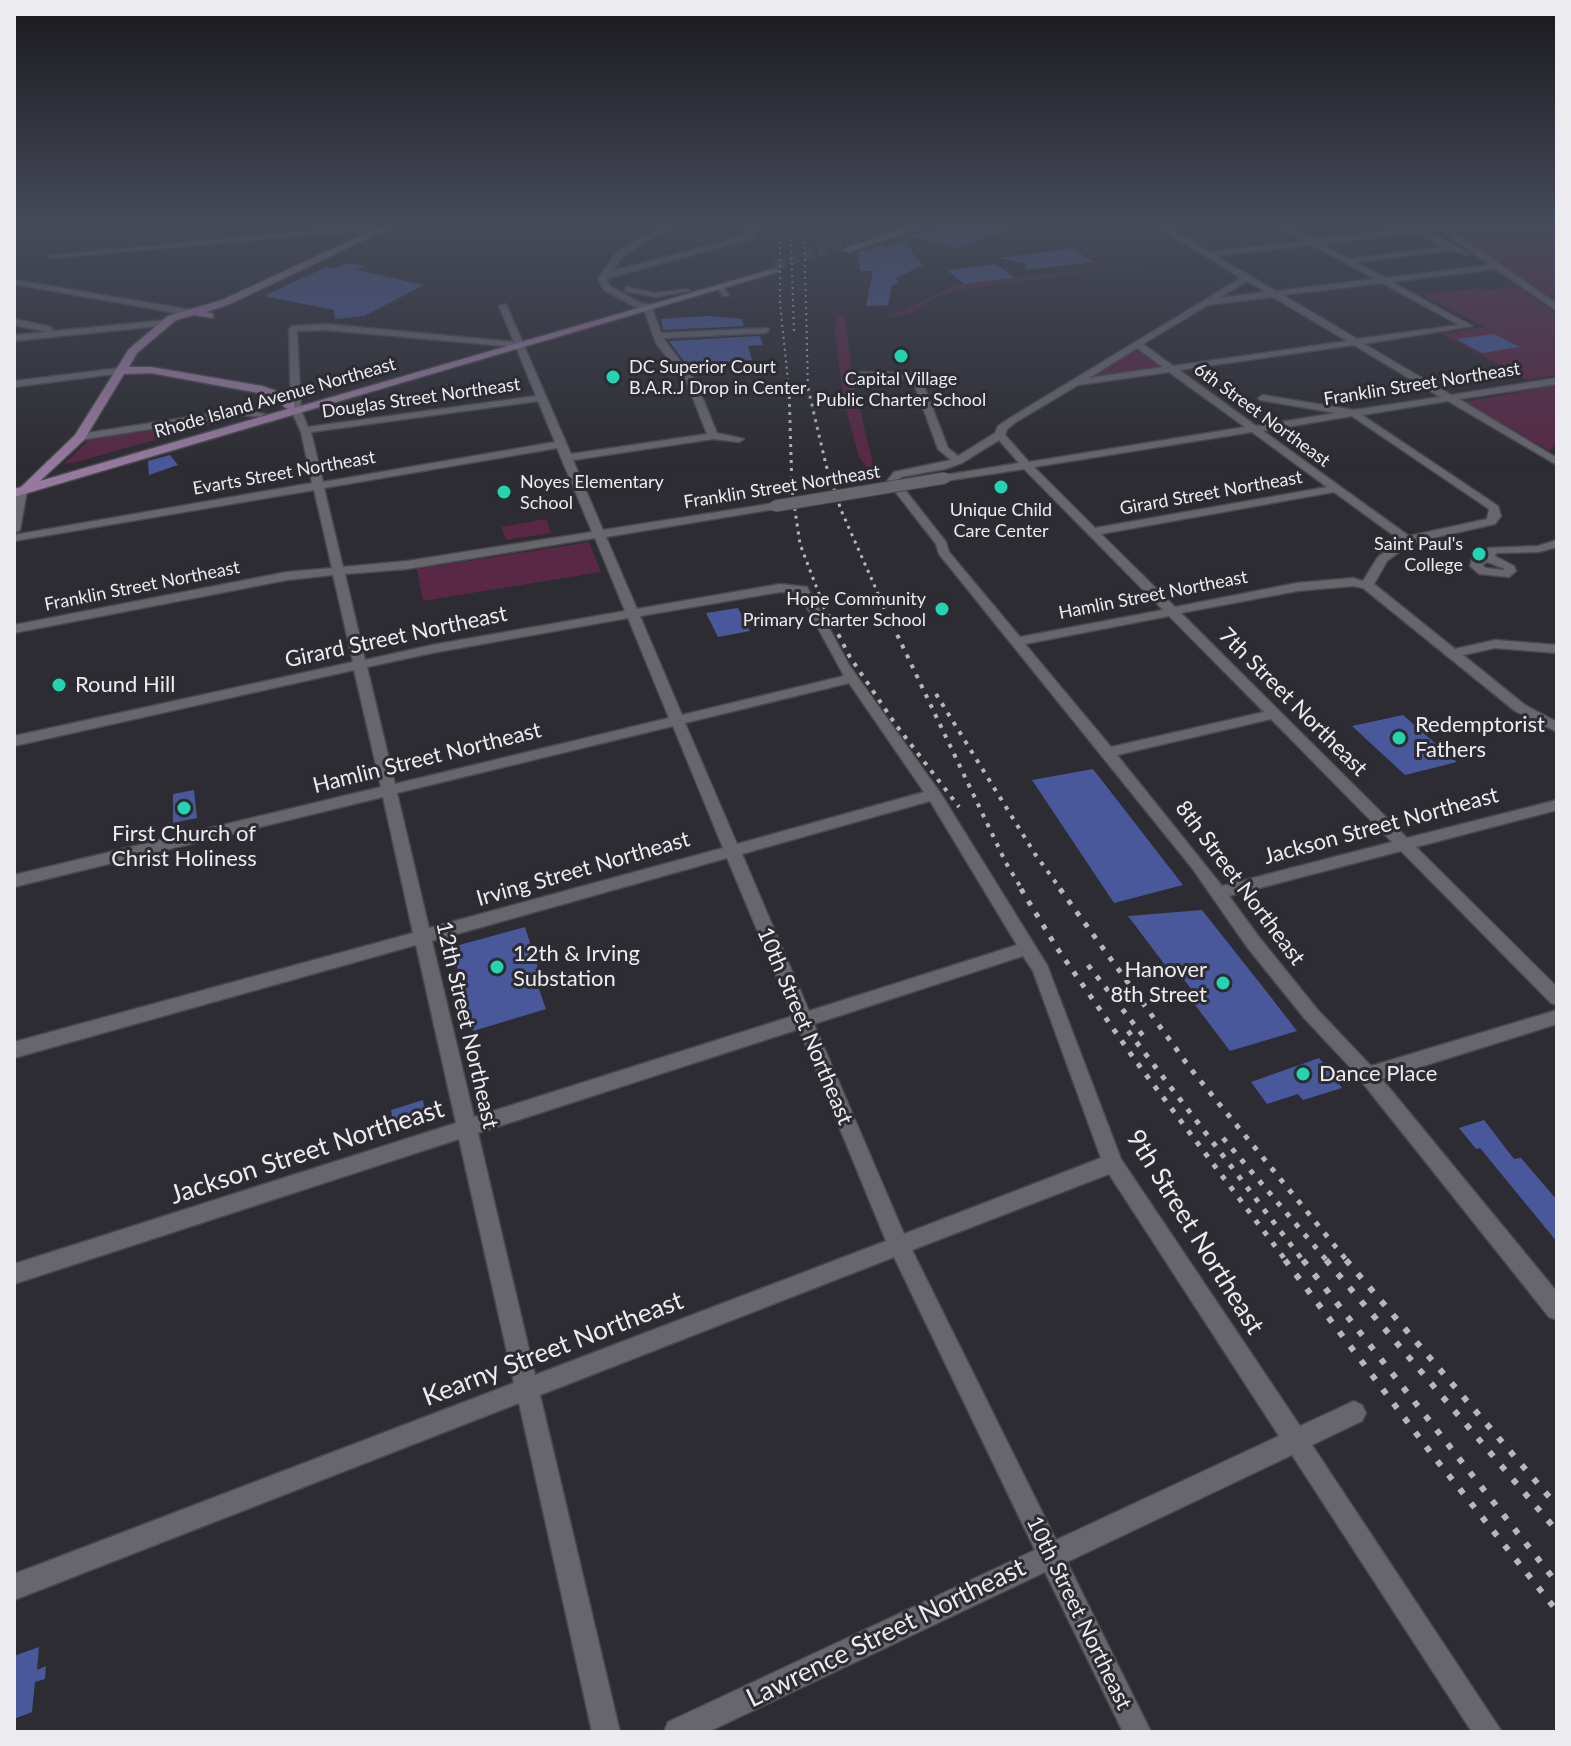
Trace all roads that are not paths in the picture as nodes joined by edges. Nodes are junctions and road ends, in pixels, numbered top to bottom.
1 (142, 304) edge
2 (219, 304) edge
3 (223, 304) edge
4 (1200, 304) edge
5 (1290, 304) edge
6 (1430, 304) edge
7 (646, 305) joint
8 (503, 306) dead end
9 (162, 308) junction
10 (193, 313) junction
11 (209, 316) junction
12 (14, 322) edge
13 (166, 323) junction
14 (186, 328) junction
15 (765, 330) dead end
16 (53, 333) junction
17 (658, 336) junction
18 (14, 338) edge
19 (148, 340) junction
20 (514, 343) junction
21 (1355, 343) junction
22 (1137, 344) junction
23 (1173, 369) junction
24 (119, 371) junction
25 (858, 374) dead end
26 (1557, 381) edge
27 (1073, 383) junction
28 (14, 384) edge
29 (541, 398) junction
30 (1263, 398) dead end
31 (1449, 398) junction
32 (294, 407) junction
33 (1353, 413) junction
34 (260, 414) junction
35 (1254, 429) junction
36 (305, 430) junction
37 (1000, 435) junction
38 (713, 436) junction
39 (80, 437) junction
40 (739, 439) dead end
41 (563, 451) junction
42 (1556, 459) edge
43 (958, 461) junction
44 (1026, 465) junction
45 (35, 479) junction
46 (317, 486) junction
47 (1335, 489) junction
48 (17, 490) edge
49 (14, 530) edge
50 (1093, 532) junction
51 (599, 534) junction
52 (14, 538) edge
53 (1407, 540) junction
54 (1557, 543) edge
55 (1488, 558) dead end
56 (337, 572) junction
57 (1367, 585) junction
58 (789, 587) joint
59 (1172, 612) junction
60 (632, 614) junction
61 (14, 629) edge
62 (1016, 642) junction
63 (1557, 649) edge
64 (1452, 654) junction
65 (359, 665) junction
66 (851, 678) junction
67 (1275, 714) junction
68 (677, 720) junction
69 (1557, 728) edge
70 (14, 741) edge
71 (1106, 753) junction
72 (388, 790) junction
73 (933, 795) junction
74 (1557, 805) edge
75 (1405, 845) junction
76 (732, 851) junction
77 (14, 881) edge
78 (1217, 893) junction
79 (422, 937) junction
80 (1027, 948) junction
81 (1557, 998) edge
82 (1557, 1017) edge
83 (803, 1021) junction
84 (14, 1050) edge
85 (1368, 1075) junction
86 (466, 1129) junction
87 (1113, 1163) junction
88 (899, 1246) junction
89 (14, 1274) edge
90 (1557, 1309) edge
91 (526, 1390) junction
92 (1354, 1413) dead end
93 (1295, 1439) junction
94 (1050, 1554) junction
95 (14, 1587) edge
96 (606, 1732) edge
97 (678, 1732) edge
98 (1137, 1732) edge
99 (1488, 1732) edge

1 - 9 street
2 - 10 main road
3 - 11 main road
4 - 22 street
5 - 21 street
6 - 21 street
7 - 17 street
7 - 20 main road, Rhode Island Avenue Northeast
8 - 20 street, 10th Street Northeast
9 - 10 street
9 - 13 street
10 - 11 main road
10 - 13 main road
11 - 14 main road
12 - 16 street
13 - 14 main road
13 - 16 street
13 - 19 main road
14 - 19 main road
15 - 17 street
16 - 18 street
17 - 38 street
19 - 24 main road
20 - 29 street, 10th Street Northeast
20 - 32 main road, Rhode Island Avenue Northeast
20 - 32 street, 12th Street Northeast
21 - 23 street
21 - 31 street
22 - 23 street, 6th Street Northeast
22 - 27 street
23 - 27 street
23 - 35 street, 6th Street Northeast
24 - 28 street
24 - 32 main road
24 - 39 main road
25 - 43 street
26 - 31 street, Franklin Street Northeast
27 - 37 street
29 - 36 street, Douglas Street Northeast
29 - 41 street, 10th Street Northeast
30 - 33 street
31 - 33 street, Franklin Street Northeast
31 - 42 street
32 - 34 main road, Rhode Island Avenue Northeast
32 - 36 street, 12th Street Northeast
32 - 48 main road, Rhode Island Avenue Northeast
33 - 35 street, Franklin Street Northeast
33 - 53 street
34 - 39 street
34 - 45 main road, Rhode Island Avenue Northeast
35 - 44 street, Franklin Street Northeast
35 - 47 street, 6th Street Northeast
36 - 46 street, 12th Street Northeast
37 - 43 street
37 - 44 street, 7th Street Northeast
38 - 40 street, Evarts Street Northeast
38 - 41 street, Evarts Street Northeast
39 - 45 main road
41 - 46 street, Evarts Street Northeast
41 - 51 street, 10th Street Northeast
43 - 62 street, 8th Street Northeast
44 - 50 street, 7th Street Northeast
44 - 51 street, Franklin Street Northeast, bridge
45 - 48 main road
46 - 52 street, Evarts Street Northeast
46 - 56 street, 12th Street Northeast
47 - 50 street, Girard Street Northeast
47 - 53 street, 6th Street Northeast
48 - 49 street
50 - 59 street, 7th Street Northeast
51 - 56 street, Franklin Street Northeast
51 - 60 street, 10th Street Northeast
53 - 57 street
54 - 55 street
56 - 61 street, Franklin Street Northeast
56 - 65 street, 12th Street Northeast
57 - 59 street, Hamlin Street Northeast
57 - 64 street
58 - 60 street, Girard Street Northeast
58 - 66 street, 9th Street Northeast
59 - 62 street, Hamlin Street Northeast
59 - 67 street, 7th Street Northeast
60 - 65 street, Girard Street Northeast
60 - 68 street, 10th Street Northeast
62 - 71 street, 8th Street Northeast
63 - 64 street
64 - 69 street
65 - 70 street, Girard Street Northeast
65 - 72 street, 12th Street Northeast
66 - 68 street, Hamlin Street Northeast
66 - 73 street, 9th Street Northeast
67 - 71 street
67 - 75 street, 7th Street Northeast
68 - 72 street, Hamlin Street Northeast
68 - 76 street, 10th Street Northeast
71 - 78 street, 8th Street Northeast
72 - 77 street, Hamlin Street Northeast
72 - 79 street, 12th Street Northeast
73 - 76 street, Irving Street Northeast
73 - 80 street, 9th Street Northeast
74 - 75 street, Jackson Street Northeast
75 - 78 street, Jackson Street Northeast
75 - 81 street, 7th Street Northeast
76 - 79 street, Irving Street Northeast
76 - 83 street, 10th Street Northeast
78 - 85 street, 8th Street Northeast
79 - 84 street, Irving Street Northeast
79 - 86 street, 12th Street Northeast
80 - 83 street, Jackson Street Northeast
80 - 87 street, 9th Street Northeast
82 - 85 street
83 - 86 street, Jackson Street Northeast
83 - 88 street, 10th Street Northeast
85 - 90 street, 8th Street Northeast
86 - 89 street, Jackson Street Northeast
86 - 91 street, 12th Street Northeast
87 - 88 street, Kearny Street Northeast
87 - 93 street, 9th Street Northeast
88 - 91 street, Kearny Street Northeast
88 - 94 street, 10th Street Northeast
91 - 95 street, Kearny Street Northeast
91 - 96 street, 12th Street Northeast
92 - 93 street, Lawrence Street Northeast
93 - 94 street, Lawrence Street Northeast
93 - 99 street, 9th Street Northeast
94 - 97 street, Lawrence Street Northeast
94 - 98 street, 10th Street Northeast

